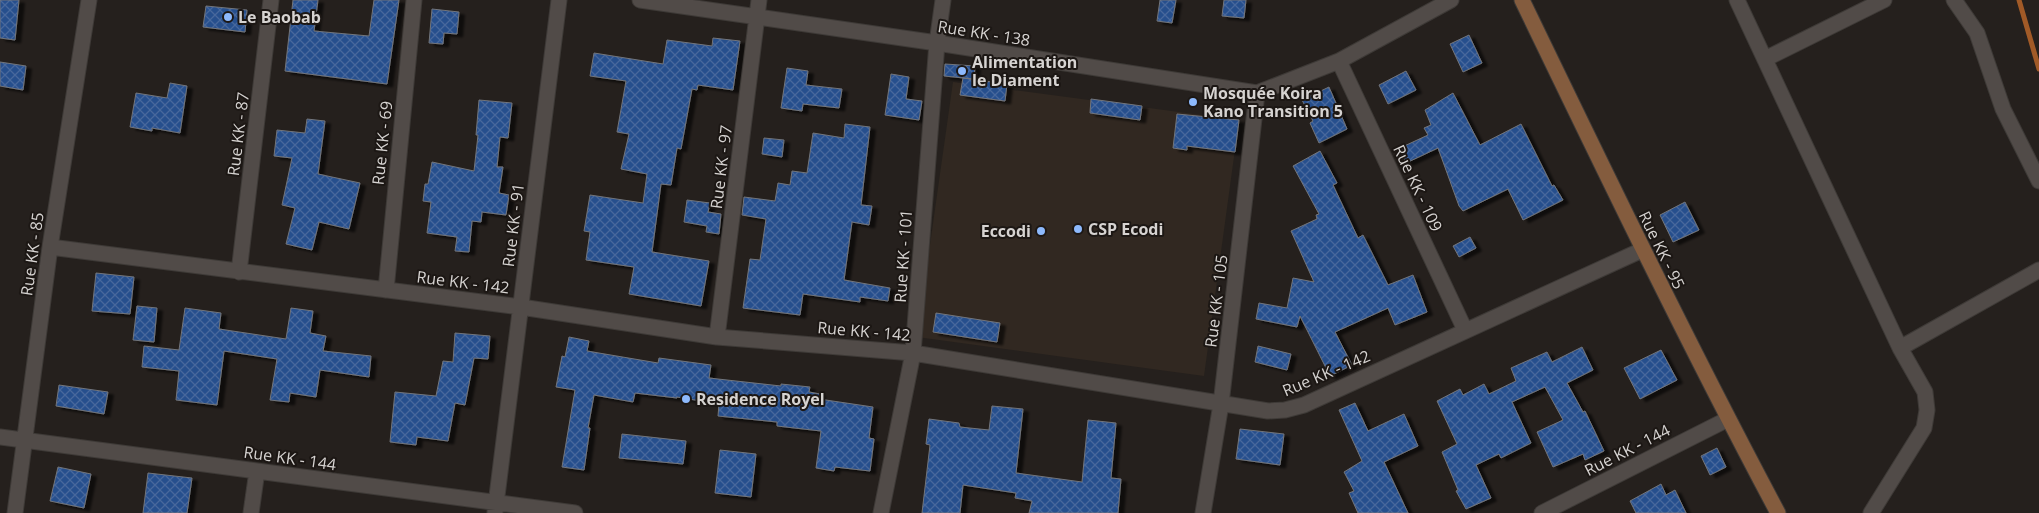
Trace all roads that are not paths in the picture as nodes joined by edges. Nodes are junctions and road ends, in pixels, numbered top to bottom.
1 (89, 0) edge
2 (271, 0) edge
3 (414, 0) edge
4 (559, 0) edge
5 (640, 0) edge
6 (759, 0) edge
7 (943, 0) edge
8 (1452, 0) edge
9 (1522, 0) edge
10 (1737, 0) edge
11 (1884, 0) edge
12 (1954, 0) edge
13 (757, 17) junction
14 (938, 43) junction
15 (1765, 59) junction
16 (1338, 61) junction
17 (1257, 93) junction
18 (2039, 181) edge
19 (50, 247) junction
20 (1642, 250) junction
21 (2039, 270) edge
22 (239, 272) junction
23 (386, 290) junction
24 (521, 307) junction
25 (1465, 330) junction
26 (717, 337) junction
27 (1900, 348) junction
28 (913, 352) junction
29 (1221, 404) junction
30 (1728, 419) junction
31 (0, 438) edge
32 (24, 441) junction
33 (257, 471) junction
34 (496, 508) edge
35 (15, 513) edge
36 (251, 513) edge
37 (575, 513) edge
38 (881, 513) edge
39 (1203, 513) edge
40 (1542, 513) edge
41 (1778, 513) edge
42 (1871, 513) edge

1 - 19 street, Rue KK - 85
2 - 22 street, Rue KK - 87
3 - 23 street, Rue KK - 69
4 - 24 street, Rue KK - 91
5 - 13 street, Rue KK - 138
6 - 13 street, Rue KK - 97
7 - 14 street, Rue KK - 101
8 - 16 street
9 - 20 street, Rue KK - 95
10 - 15 street
11 - 15 street
12 - 18 street
13 - 14 street, Rue KK - 138
13 - 26 street, Rue KK - 97
14 - 17 street, Rue KK - 138
14 - 28 street, Rue KK - 101
15 - 27 street
16 - 17 street
16 - 25 street, Rue KK - 109
17 - 29 street, Rue KK - 105
19 - 22 street, Rue KK - 142
19 - 32 street, Rue KK - 85
20 - 25 street, Rue KK - 142
20 - 30 street, Rue KK - 95
21 - 27 street
22 - 23 street, Rue KK - 142
23 - 24 street, Rue KK - 142
24 - 26 street, Rue KK - 142
24 - 34 street, Rue KK - 91
25 - 29 street, Rue KK - 142
26 - 28 street, Rue KK - 142
27 - 42 street
28 - 29 street, Rue KK - 142
28 - 38 street, Rue KK - 101
29 - 39 street, Rue KK - 105
30 - 40 street, Rue KK - 144
30 - 41 street, Rue KK - 95
31 - 32 street, Rue KK - 144
32 - 33 street, Rue KK - 144
32 - 35 street, Rue KK - 85
33 - 34 street, Rue KK - 144
33 - 36 street
34 - 37 street, Rue KK - 144

